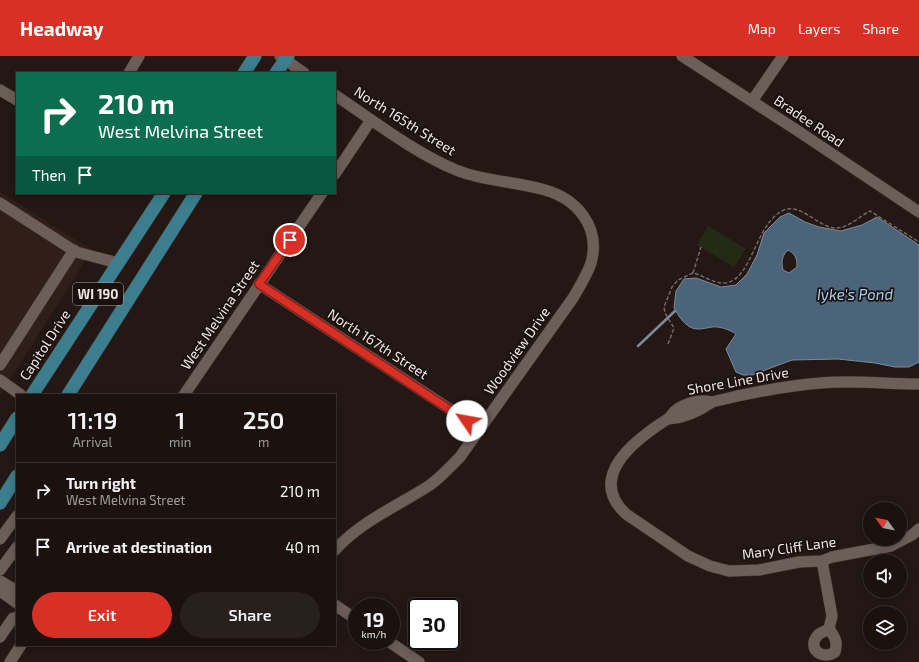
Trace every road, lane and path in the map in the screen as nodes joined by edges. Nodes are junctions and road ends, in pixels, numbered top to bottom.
1 (139, 56) edge
2 (255, 56) edge
3 (682, 56) edge
4 (783, 56) edge
5 (284, 57) edge
6 (130, 72) edge
7 (245, 72) edge
8 (276, 72) edge
9 (303, 72) edge
10 (0, 90) edge
11 (336, 96) edge
12 (16, 99) edge
13 (752, 101) junction
14 (371, 120) junction
15 (336, 172) edge
16 (163, 194) edge
17 (195, 194) edge
18 (321, 194) edge
19 (0, 203) edge
20 (919, 212) edge
21 (588, 223) joint
22 (919, 242) edge
23 (701, 247) dead end
24 (74, 250) junction
25 (118, 263) junction
26 (693, 273) junction
27 (259, 284) junction
28 (668, 344) dead end
29 (0, 365) edge
30 (0, 380) edge
31 (919, 384) edge
32 (20, 394) edge
33 (33, 394) edge
34 (69, 394) edge
35 (185, 394) edge
36 (16, 420) edge
37 (480, 429) junction
38 (1, 442) edge
39 (16, 478) edge
40 (0, 503) edge
41 (16, 517) edge
42 (645, 527) joint
43 (919, 529) edge
44 (0, 539) edge
45 (16, 548) edge
46 (336, 549) edge
47 (822, 561) junction
48 (0, 570) edge
49 (0, 581) edge
50 (16, 590) edge
51 (0, 591) edge
52 (16, 602) edge
53 (336, 606) edge
54 (348, 614) edge
55 (16, 617) edge
56 (829, 629) dead end
57 (0, 637) edge
58 (20, 646) edge
59 (400, 649) edge
60 (10, 662) edge
61 (419, 662) edge

1 - 6 street
2 - 7 main road
3 - 13 street, Bradee Road
4 - 13 street
5 - 8 main road
5 - 9 street
10 - 12 street
11 - 14 street, North 165th Street
13 - 20 street, Bradee Road
14 - 15 street
14 - 21 street, North 165th Street
16 - 25 main road, Capitol Drive / WI 190
17 - 34 main road, WI 190
18 - 27 street, West Melvina Street
19 - 24 street
21 - 37 street, Woodview Drive
22 - 26 path
23 - 26 path
24 - 25 street
24 - 29 street
25 - 33 main road, Capitol Drive / WI 190
26 - 28 path
27 - 35 street, West Melvina Street
27 - 37 street, North 167th Street
30 - 32 street
31 - 42 street, Shore Line Drive
36 - 38 main road
37 - 46 street, Woodview Drive
39 - 40 main road
41 - 44 street
42 - 47 street, Mary Cliff Lane
43 - 47 street, Mary Cliff Lane
45 - 48 street
47 - 56 street
49 - 50 street
51 - 52 street
53 - 54 street
55 - 57 street
58 - 60 street
59 - 61 street

